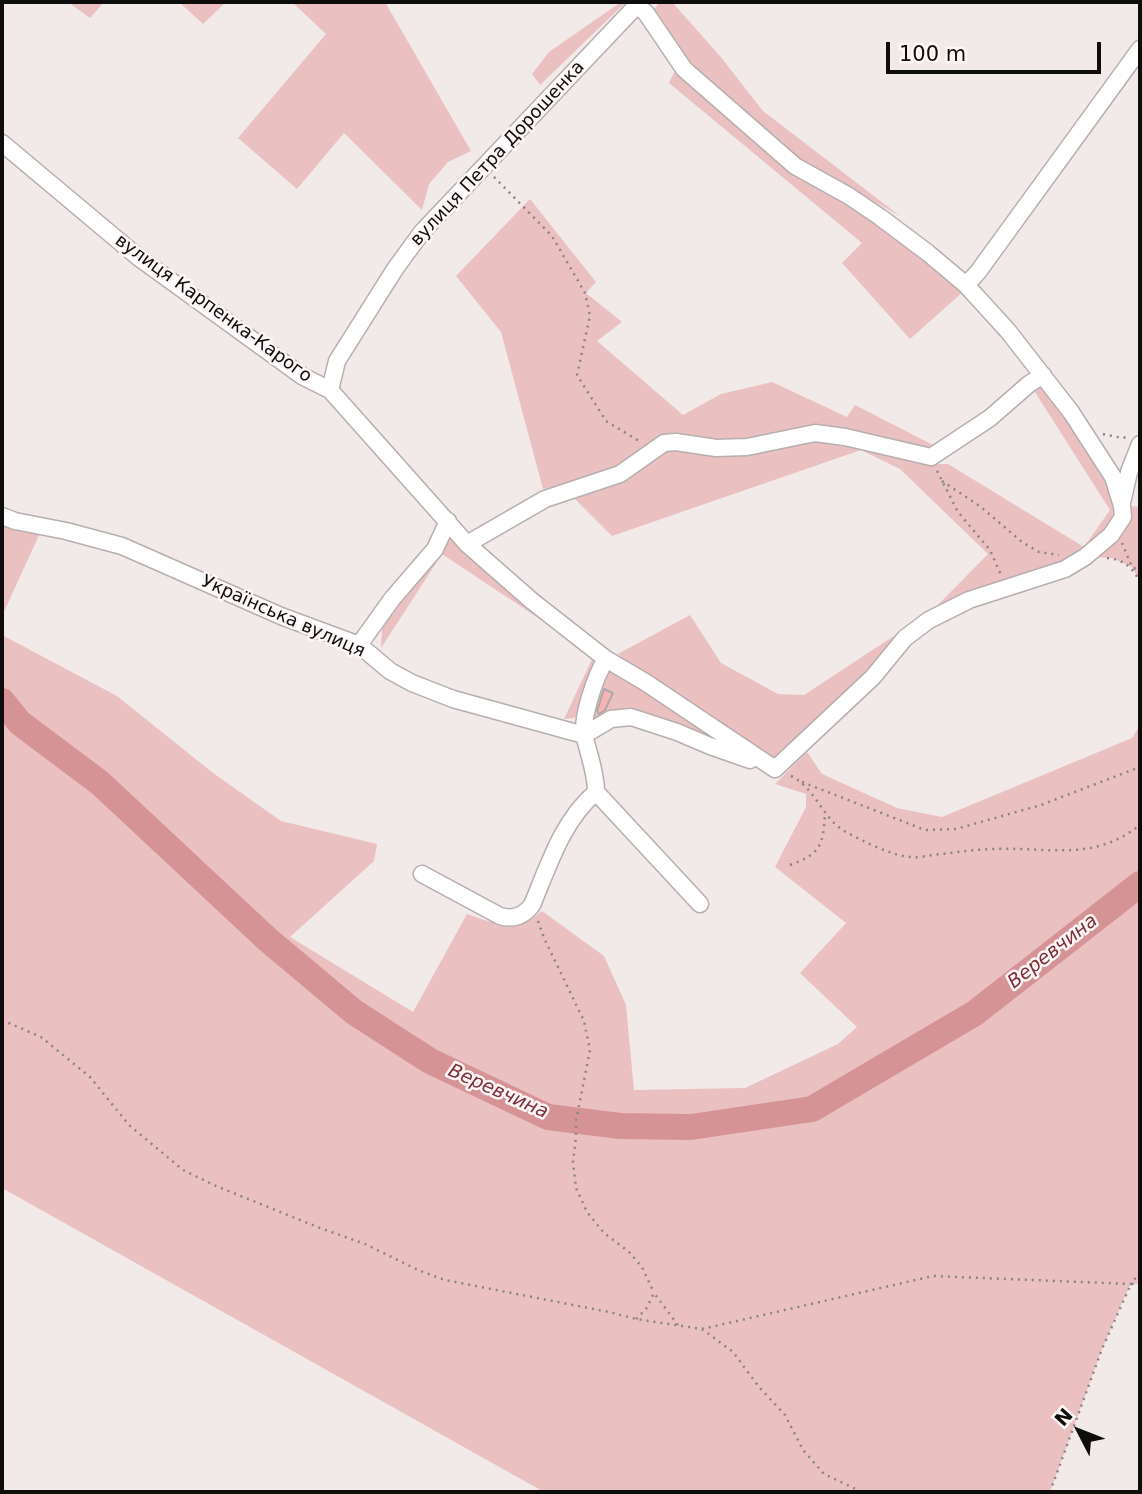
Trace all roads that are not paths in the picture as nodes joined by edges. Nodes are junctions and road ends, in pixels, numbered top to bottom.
1 (639, 3) edge
2 (1140, 49) edge
3 (2, 143) edge
4 (966, 285) junction
5 (1043, 375) junction
6 (330, 390) junction
7 (1135, 440) edge
8 (1122, 511) junction
9 (2, 516) edge
10 (448, 521) junction
11 (467, 544) junction
12 (359, 645) junction
13 (606, 659) junction
14 (584, 734) junction
15 (775, 769) junction
16 (596, 792) junction
17 (422, 874) dead end
18 (700, 904) dead end

1 - 4 street
1 - 6 street, вулиця Петра Дорошенка
2 - 4 street
3 - 6 street, вулиця Карпенка-Карого
4 - 5 street
5 - 8 street
5 - 11 street
6 - 10 street, вулиця Карпенка-Карого
7 - 8 street
8 - 15 street
9 - 12 street, Українська вулиця
10 - 11 street, вулиця Карпенка-Карого
10 - 12 street
11 - 13 street, вулиця Карпенка-Карого
12 - 14 street, Українська вулиця
13 - 14 street
13 - 15 street, вулиця Карпенка-Карого
14 - 15 street
14 - 16 street
16 - 17 street
16 - 18 street

